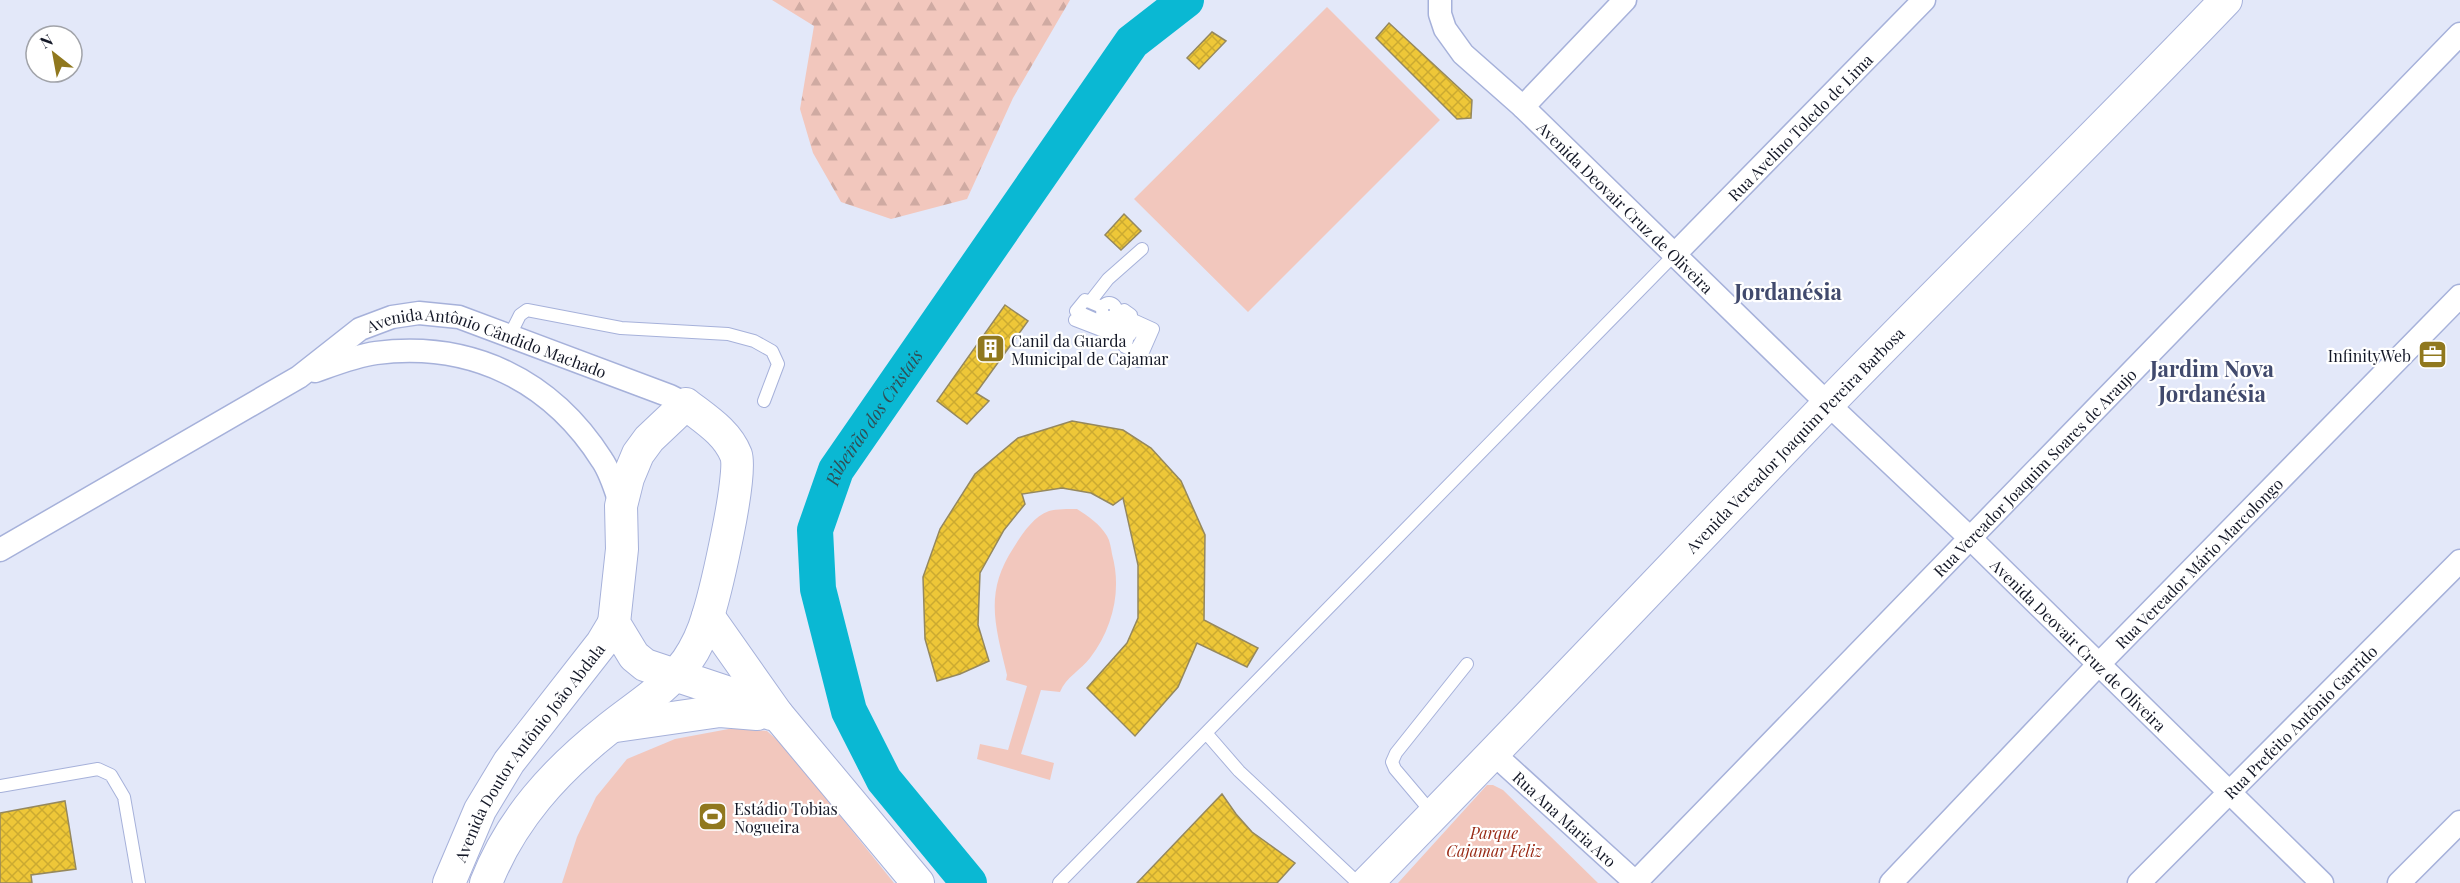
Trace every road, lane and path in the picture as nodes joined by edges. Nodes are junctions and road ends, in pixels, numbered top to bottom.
1 (1440, 0) edge
2 (1625, 0) edge
3 (1924, 0) edge
4 (2226, 0) edge
5 (2460, 34) edge
6 (1523, 107) junction
7 (1142, 249) dead end
8 (1675, 254) junction
9 (2460, 296) edge
10 (1090, 302) junction
11 (1075, 320) dead end
12 (510, 334) junction
13 (1139, 361) dead end
14 (300, 377) junction
15 (764, 402) dead end
16 (686, 404) junction
17 (1828, 404) junction
18 (621, 506) junction
19 (1970, 538) junction
20 (0, 550) edge
21 (2460, 561) edge
22 (708, 616) junction
23 (614, 623) junction
24 (1467, 664) dead end
25 (2099, 664) junction
26 (676, 674) junction
27 (774, 714) junction
28 (609, 728) junction
29 (1206, 733) junction
30 (1494, 754) junction
31 (0, 786) edge
32 (2229, 793) junction
33 (1434, 815) junction
34 (2460, 822) edge
35 (139, 883) edge
36 (449, 883) edge
37 (486, 883) edge
38 (918, 883) edge
39 (1059, 883) edge
40 (1358, 883) edge
41 (1367, 883) edge
42 (1635, 883) edge
43 (1891, 883) edge
44 (2139, 883) edge
45 (2322, 883) edge
46 (2399, 883) edge

1 - 6 street, Avenida Deovair Cruz de Oliveira
2 - 6 street
3 - 8 street, Rua Avelino Toledo de Lima
4 - 17 street, Avenida Vereador Joaquim Pereira Barbosa
5 - 19 street, Rua Vereador Joaquim Soares de Araujo
6 - 8 street, Avenida Deovair Cruz de Oliveira
7 - 10 lane
8 - 17 street, Avenida Deovair Cruz de Oliveira
8 - 29 lane
9 - 25 street, Rua Vereador Mário Marcolongo
10 - 11 lane
10 - 13 lane
12 - 14 street, Avenida Antônio Cândido Machado
12 - 15 lane
12 - 16 street, Avenida Antônio Cândido Machado
14 - 18 street, Avenida Antônio Cândido Machado
14 - 20 street, Avenida Antônio Cândido Machado
16 - 18 street
16 - 22 street, Avenida Doutor Antônio João Abdala
17 - 19 street, Avenida Deovair Cruz de Oliveira
17 - 30 street, Avenida Vereador Joaquim Pereira Barbosa
18 - 23 street
19 - 25 street, Avenida Deovair Cruz de Oliveira
19 - 42 street, Rua Vereador Joaquim Soares de Araujo
21 - 32 street, Rua Prefeito Antônio Garrido
22 - 26 street, Avenida Doutor Antônio João Abdala
22 - 27 street
23 - 26 street
23 - 36 street, Avenida Doutor Antônio João Abdala
24 - 33 lane
25 - 32 street, Avenida Deovair Cruz de Oliveira
25 - 43 street, Rua Vereador Mário Marcolongo
26 - 27 street
26 - 28 street, Avenida Doutor Antônio João Abdala
27 - 28 street
27 - 38 street
28 - 37 street, Avenida Doutor Antônio João Abdala
29 - 39 lane
29 - 40 lane
30 - 33 street, Avenida Vereador Joaquim Pereira Barbosa
30 - 42 street, Rua Ana Maria Aro
31 - 35 lane
32 - 44 street, Rua Prefeito Antônio Garrido
32 - 45 street, Avenida Deovair Cruz de Oliveira
33 - 41 street, Avenida Vereador Joaquim Pereira Barbosa
34 - 46 street

